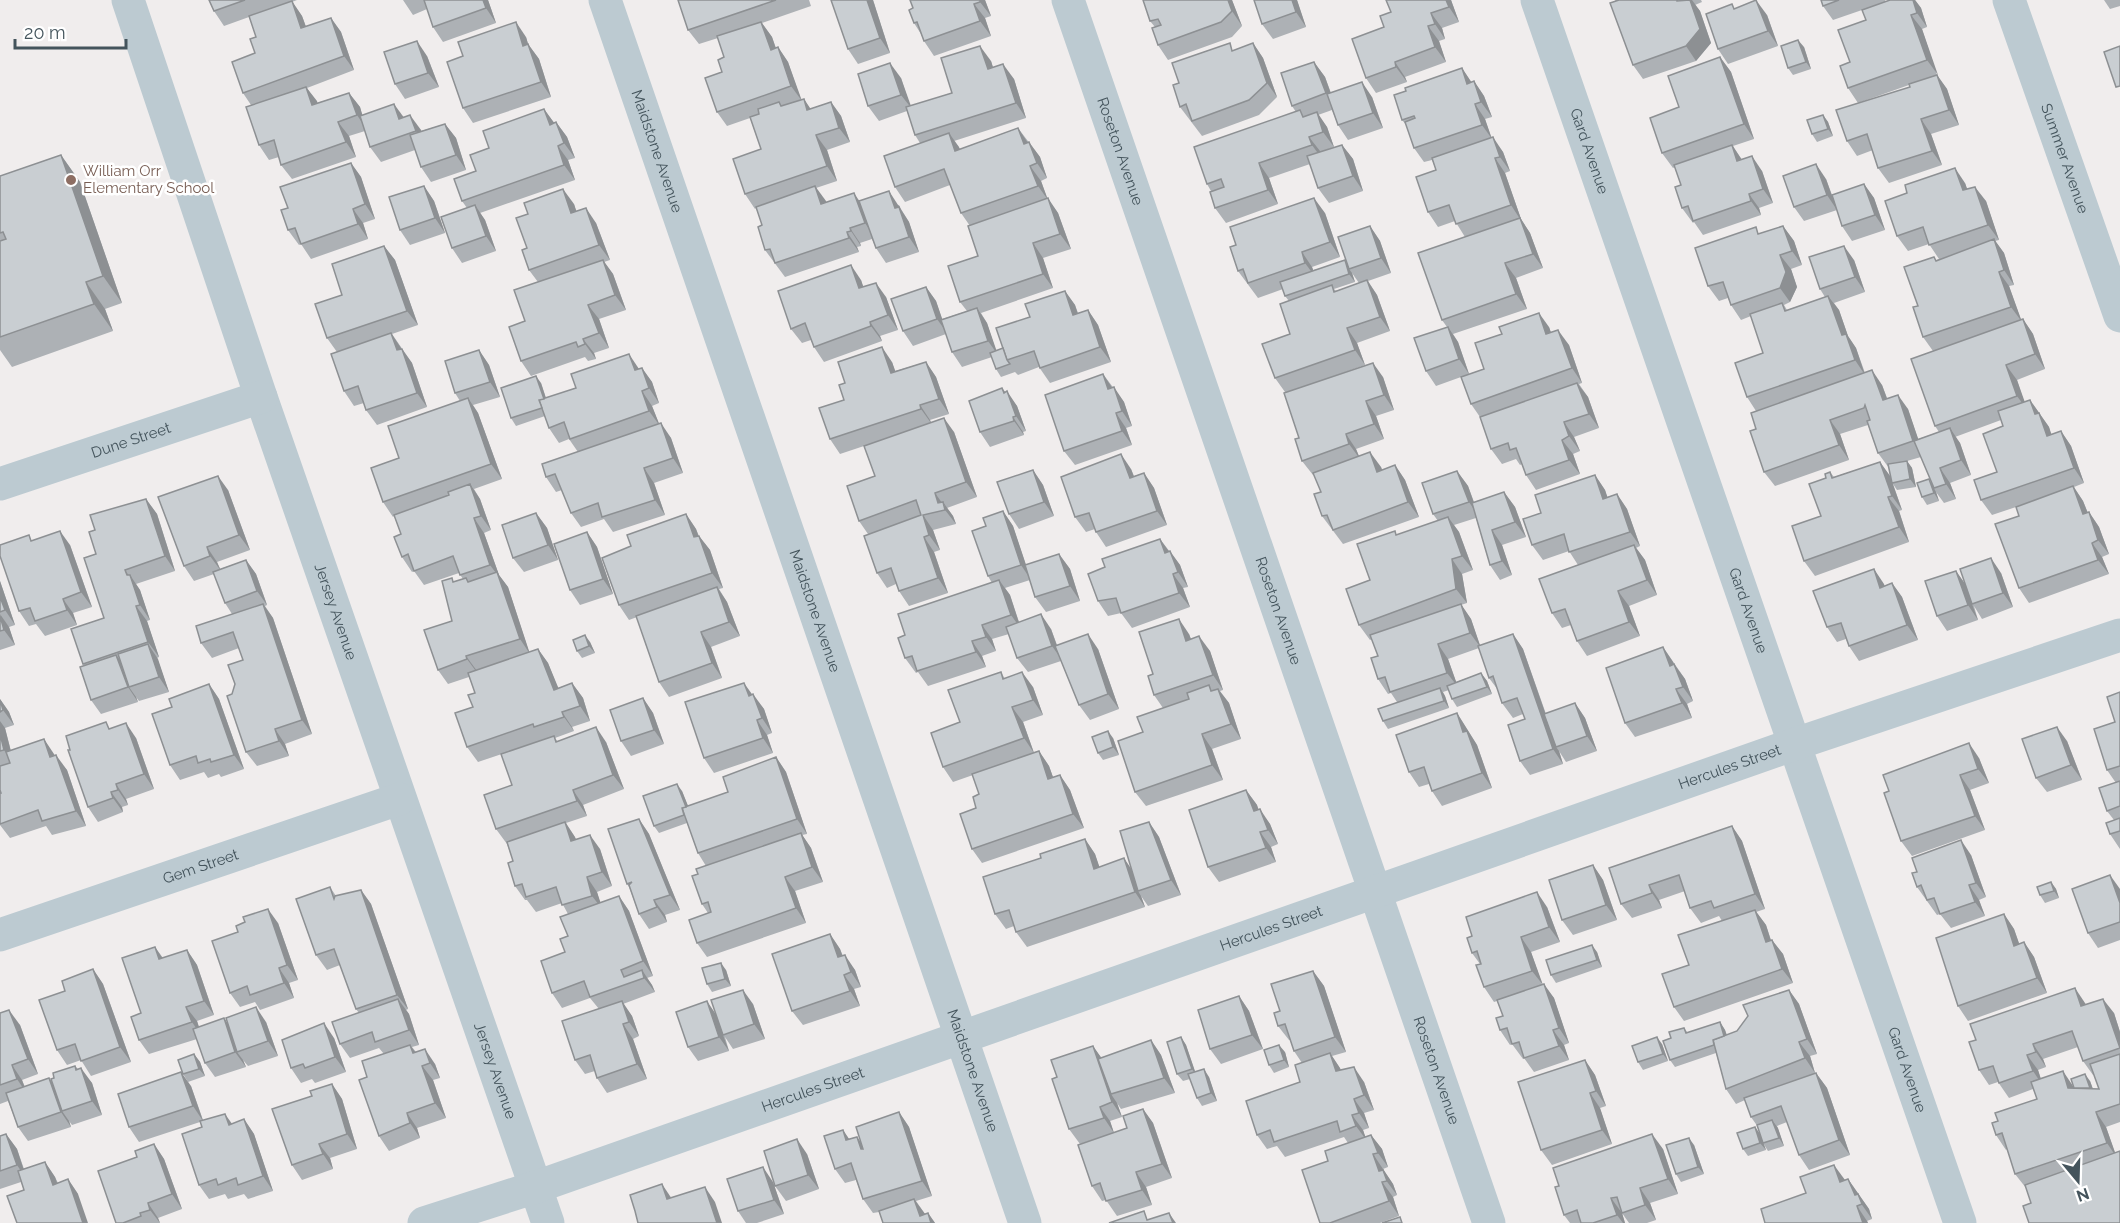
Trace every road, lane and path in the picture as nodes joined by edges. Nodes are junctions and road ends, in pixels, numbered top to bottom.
1 (128, 0) edge
2 (605, 0) edge
3 (1068, 0) edge
4 (1537, 0) edge
5 (2008, 0) edge
6 (2120, 316) edge
7 (261, 397) junction
8 (0, 484) edge
9 (2120, 635) edge
10 (1795, 744) junction
11 (399, 799) junction
12 (1375, 892) junction
13 (0, 935) edge
14 (960, 1036) junction
15 (536, 1186) junction
16 (424, 1223) edge
17 (548, 1223) edge
18 (1025, 1223) edge
19 (1489, 1223) edge
20 (1960, 1223) edge

1 - 7 street, Jersey Avenue
2 - 14 street, Maidstone Avenue
3 - 12 street, Roseton Avenue
4 - 10 street, Gard Avenue
5 - 6 street, Summer Avenue
7 - 8 street, Dune Street
7 - 11 street, Jersey Avenue
9 - 10 street, Hercules Street
10 - 12 street, Hercules Street
10 - 20 street, Gard Avenue
11 - 13 street, Gem Street
11 - 15 street, Jersey Avenue
12 - 14 street, Hercules Street
12 - 19 street, Roseton Avenue
14 - 15 street, Hercules Street
14 - 18 street, Maidstone Avenue
15 - 16 street, Hercules Street
15 - 17 street, Jersey Avenue

